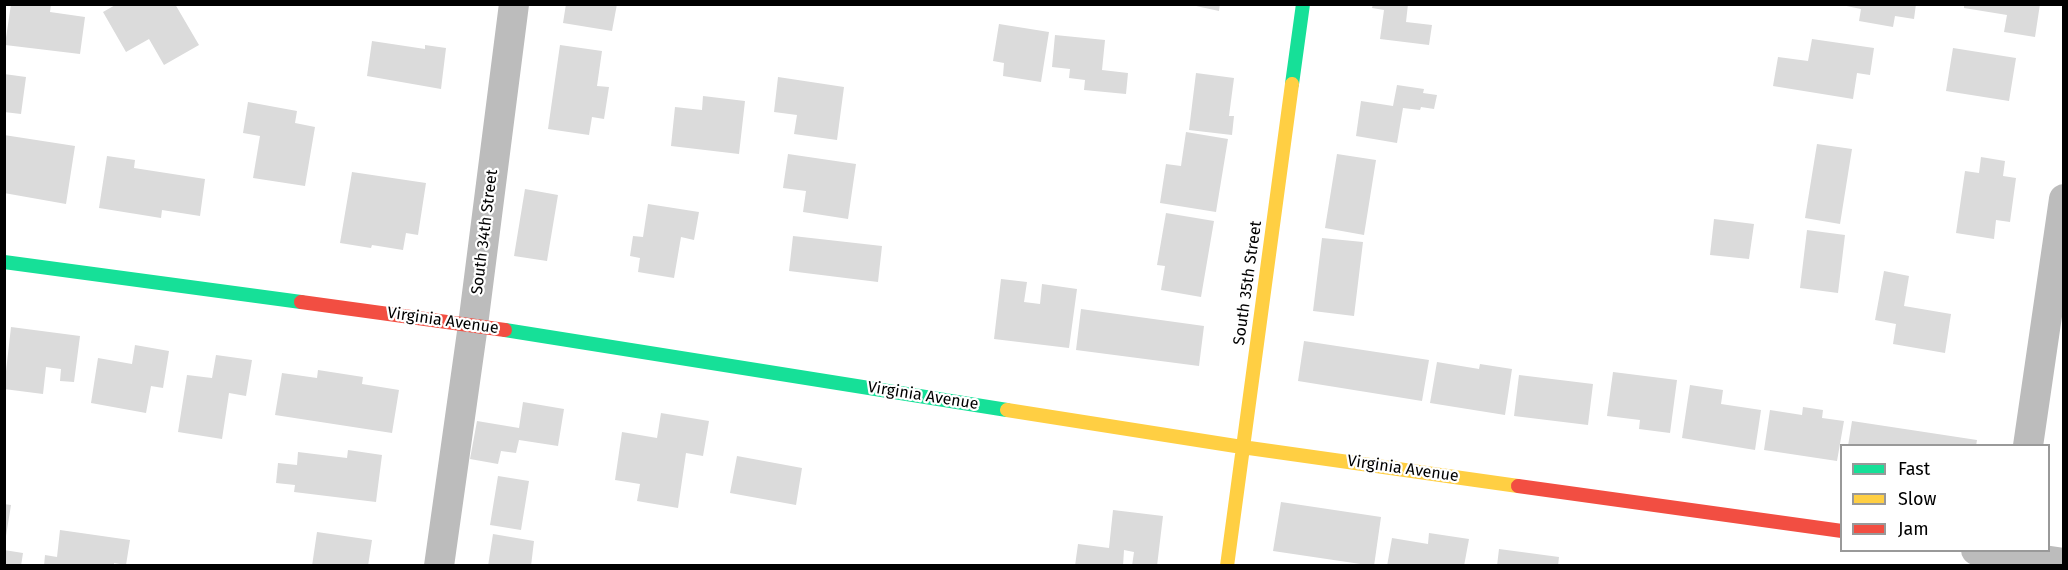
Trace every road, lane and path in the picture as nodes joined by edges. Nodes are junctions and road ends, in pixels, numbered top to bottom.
1 (514, 4) edge
2 (1304, 4) edge
3 (2064, 199) edge
4 (4, 262) edge
5 (473, 325) junction
6 (2028, 444) edge
7 (1242, 447) junction
8 (1840, 531) edge
9 (1987, 552) edge
10 (2013, 557) edge
11 (2064, 562) edge
12 (439, 566) edge
13 (1227, 566) edge

1 - 5 street, South 34th Street
2 - 7 street, South 35th Street
3 - 6 street
4 - 5 street, Virginia Avenue
5 - 7 street, Virginia Avenue
5 - 12 street, South 34th Street
7 - 8 street, Virginia Avenue
7 - 13 street, South 35th Street
9 - 10 street
10 - 11 street

